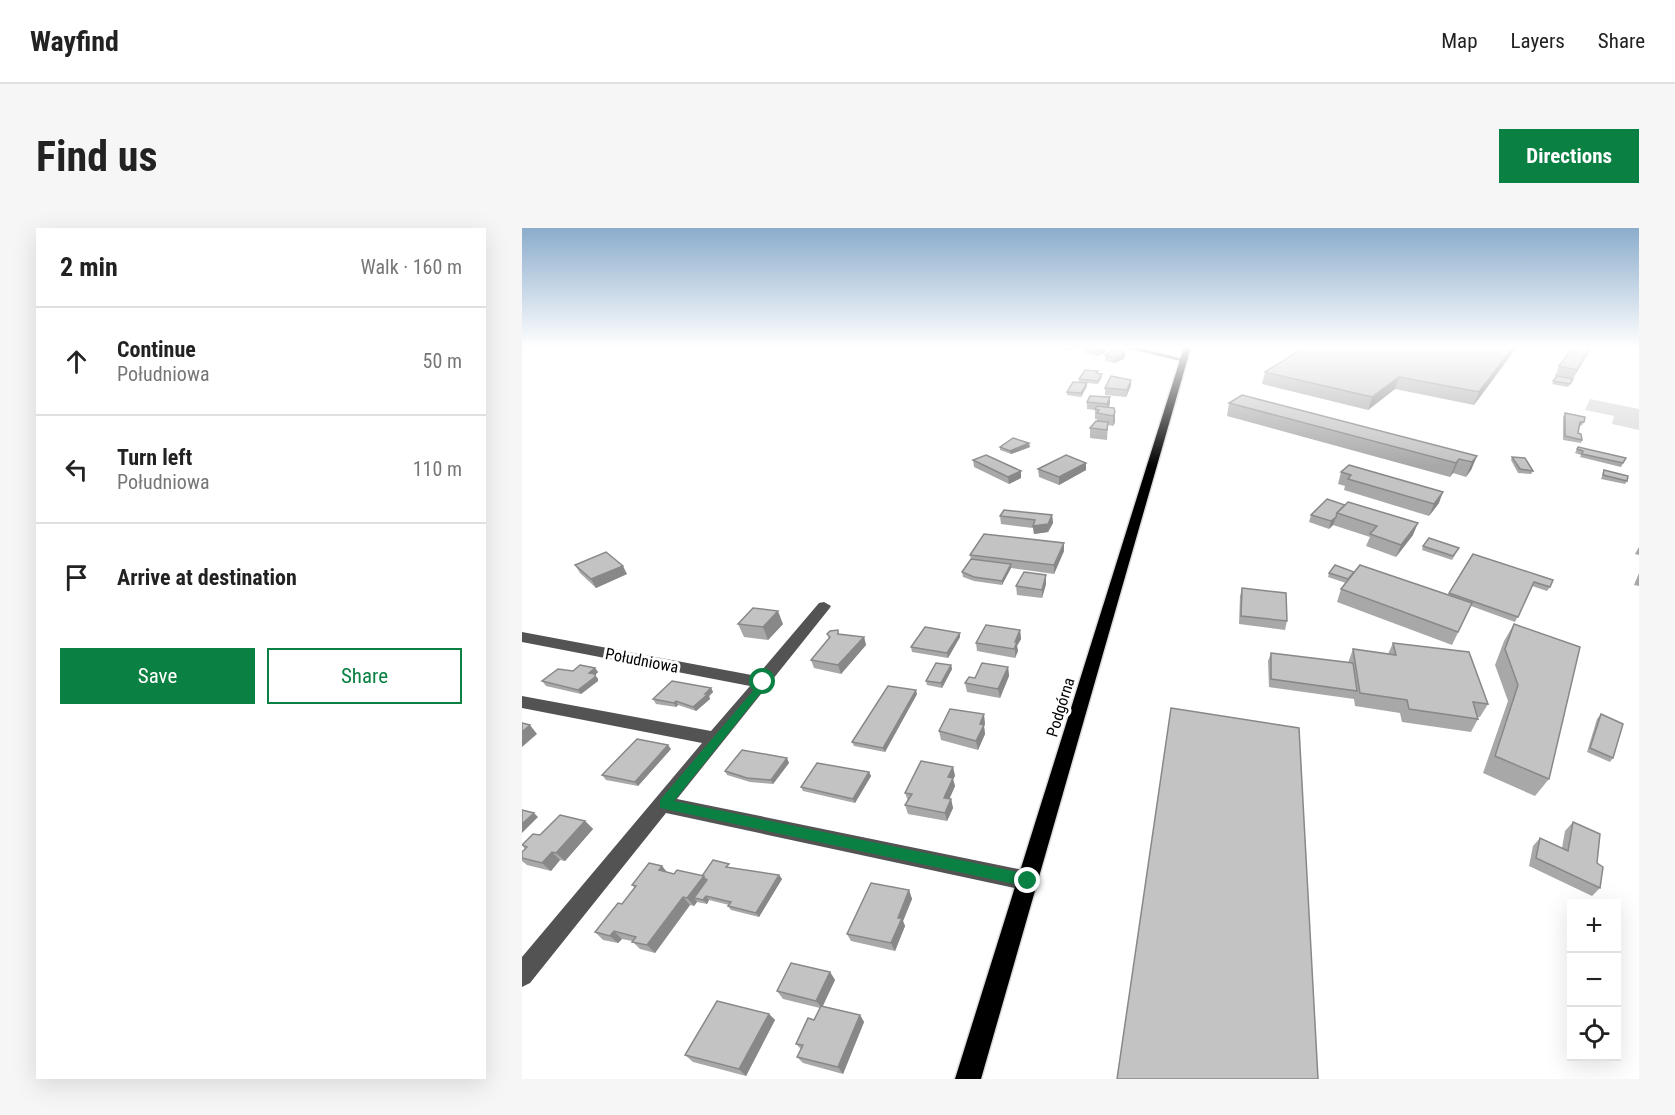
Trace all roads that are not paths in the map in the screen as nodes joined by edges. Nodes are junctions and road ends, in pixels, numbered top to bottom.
1 (1176, 387) edge
2 (824, 606) dead end
3 (522, 637) edge
4 (763, 682) junction
5 (522, 702) edge
6 (717, 739) junction
7 (664, 804) junction
8 (1028, 881) junction
9 (522, 975) edge
10 (968, 1079) edge

1 - 8 main road, Podgórna
2 - 4 street
3 - 4 street, Południowa
4 - 6 street
5 - 6 street
6 - 7 street
7 - 8 street
7 - 9 street
8 - 10 main road, Podgórna

